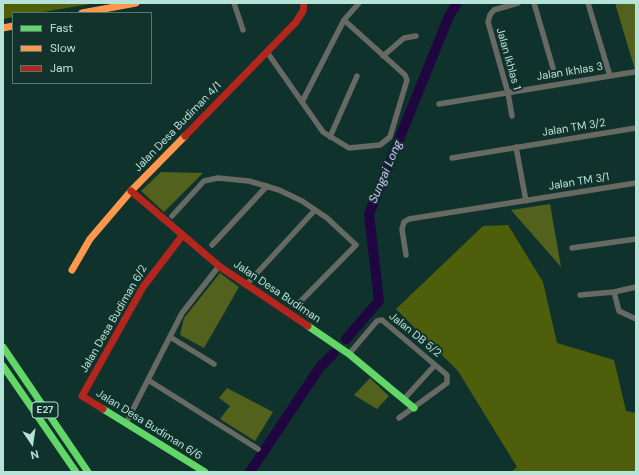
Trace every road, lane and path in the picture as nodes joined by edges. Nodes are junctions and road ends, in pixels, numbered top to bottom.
1 (136, 3) edge
2 (234, 3) edge
3 (304, 3) edge
4 (359, 3) edge
5 (518, 3) edge
6 (534, 3) edge
7 (588, 3) edge
8 (87, 12) edge
9 (344, 20) junction
10 (243, 30) dead end
11 (416, 36) dead end
12 (267, 52) junction
13 (383, 56) junction
14 (553, 68) dead end
15 (634, 72) dead end
16 (357, 76) dead end
17 (610, 76) junction
18 (508, 92) junction
19 (302, 102) junction
20 (439, 104) dead end
21 (512, 116) dead end
22 (636, 128) edge
23 (330, 137) junction
24 (516, 147) junction
25 (452, 158) dead end
26 (636, 183) edge
27 (267, 186) junction
28 (131, 191) junction
29 (526, 201) junction
30 (315, 210) junction
31 (172, 216) dead end
32 (182, 236) junction
33 (636, 239) edge
34 (212, 245) dead end
35 (572, 248) dead end
36 (406, 255) dead end
37 (219, 266) junction
38 (72, 270) dead end
39 (246, 285) junction
40 (636, 287) edge
41 (614, 292) junction
42 (580, 295) dead end
43 (296, 306) dead end
44 (636, 319) edge
45 (170, 337) junction
46 (3, 348) edge
47 (350, 354) junction
48 (214, 364) dead end
49 (436, 365) junction
50 (3, 366) edge
51 (148, 380) junction
52 (82, 396) joint
53 (404, 399) junction
54 (414, 408) junction
55 (399, 418) dead end
56 (126, 423) junction
57 (258, 449) dead end
58 (76, 472) edge
59 (88, 472) edge
60 (205, 472) edge

1 - 8 main road
2 - 10 street
3 - 12 main road, Jalan Desa Budiman 4/1
4 - 9 street
5 - 18 street, Jalan Ikhlas 1
6 - 14 street
7 - 17 street
9 - 13 street
9 - 19 street
11 - 13 street
12 - 19 street
12 - 28 main road, Jalan Desa Budiman 4/1
13 - 23 street
15 - 17 street, Jalan Ikhlas 3
16 - 23 street
17 - 18 street, Jalan Ikhlas 3
18 - 20 street, Jalan Ikhlas 3
18 - 21 street, Jalan Ikhlas 1
19 - 23 street
22 - 24 street, Jalan TM 3/2
24 - 25 street, Jalan TM 3/2
24 - 29 street
26 - 29 street, Jalan TM 3/1
27 - 30 street
27 - 31 street
27 - 34 street
28 - 32 main road, Jalan Desa Budiman
28 - 38 main road, Jalan Desa Budiman 4/1
29 - 36 street, Jalan TM 3/1
30 - 39 street
30 - 43 street
32 - 37 main road, Jalan Desa Budiman
32 - 52 main road, Jalan Desa Budiman 6/2
33 - 35 street
37 - 39 main road, Jalan Desa Budiman
37 - 45 street
39 - 47 main road, Jalan Desa Budiman
40 - 41 street
41 - 42 street
41 - 44 street
45 - 48 street
45 - 51 street
46 - 59 main road, E27
47 - 49 street, Jalan DB 5/2
47 - 53 main road, Jalan Desa Budiman
49 - 53 street
49 - 54 street, Jalan DB 5/2
50 - 58 main road, E27
51 - 56 street
51 - 57 street
52 - 56 main road, Jalan Desa Budiman 6/6
53 - 54 main road, Jalan Desa Budiman
54 - 55 street
56 - 60 main road, Jalan Desa Budiman 6/6

